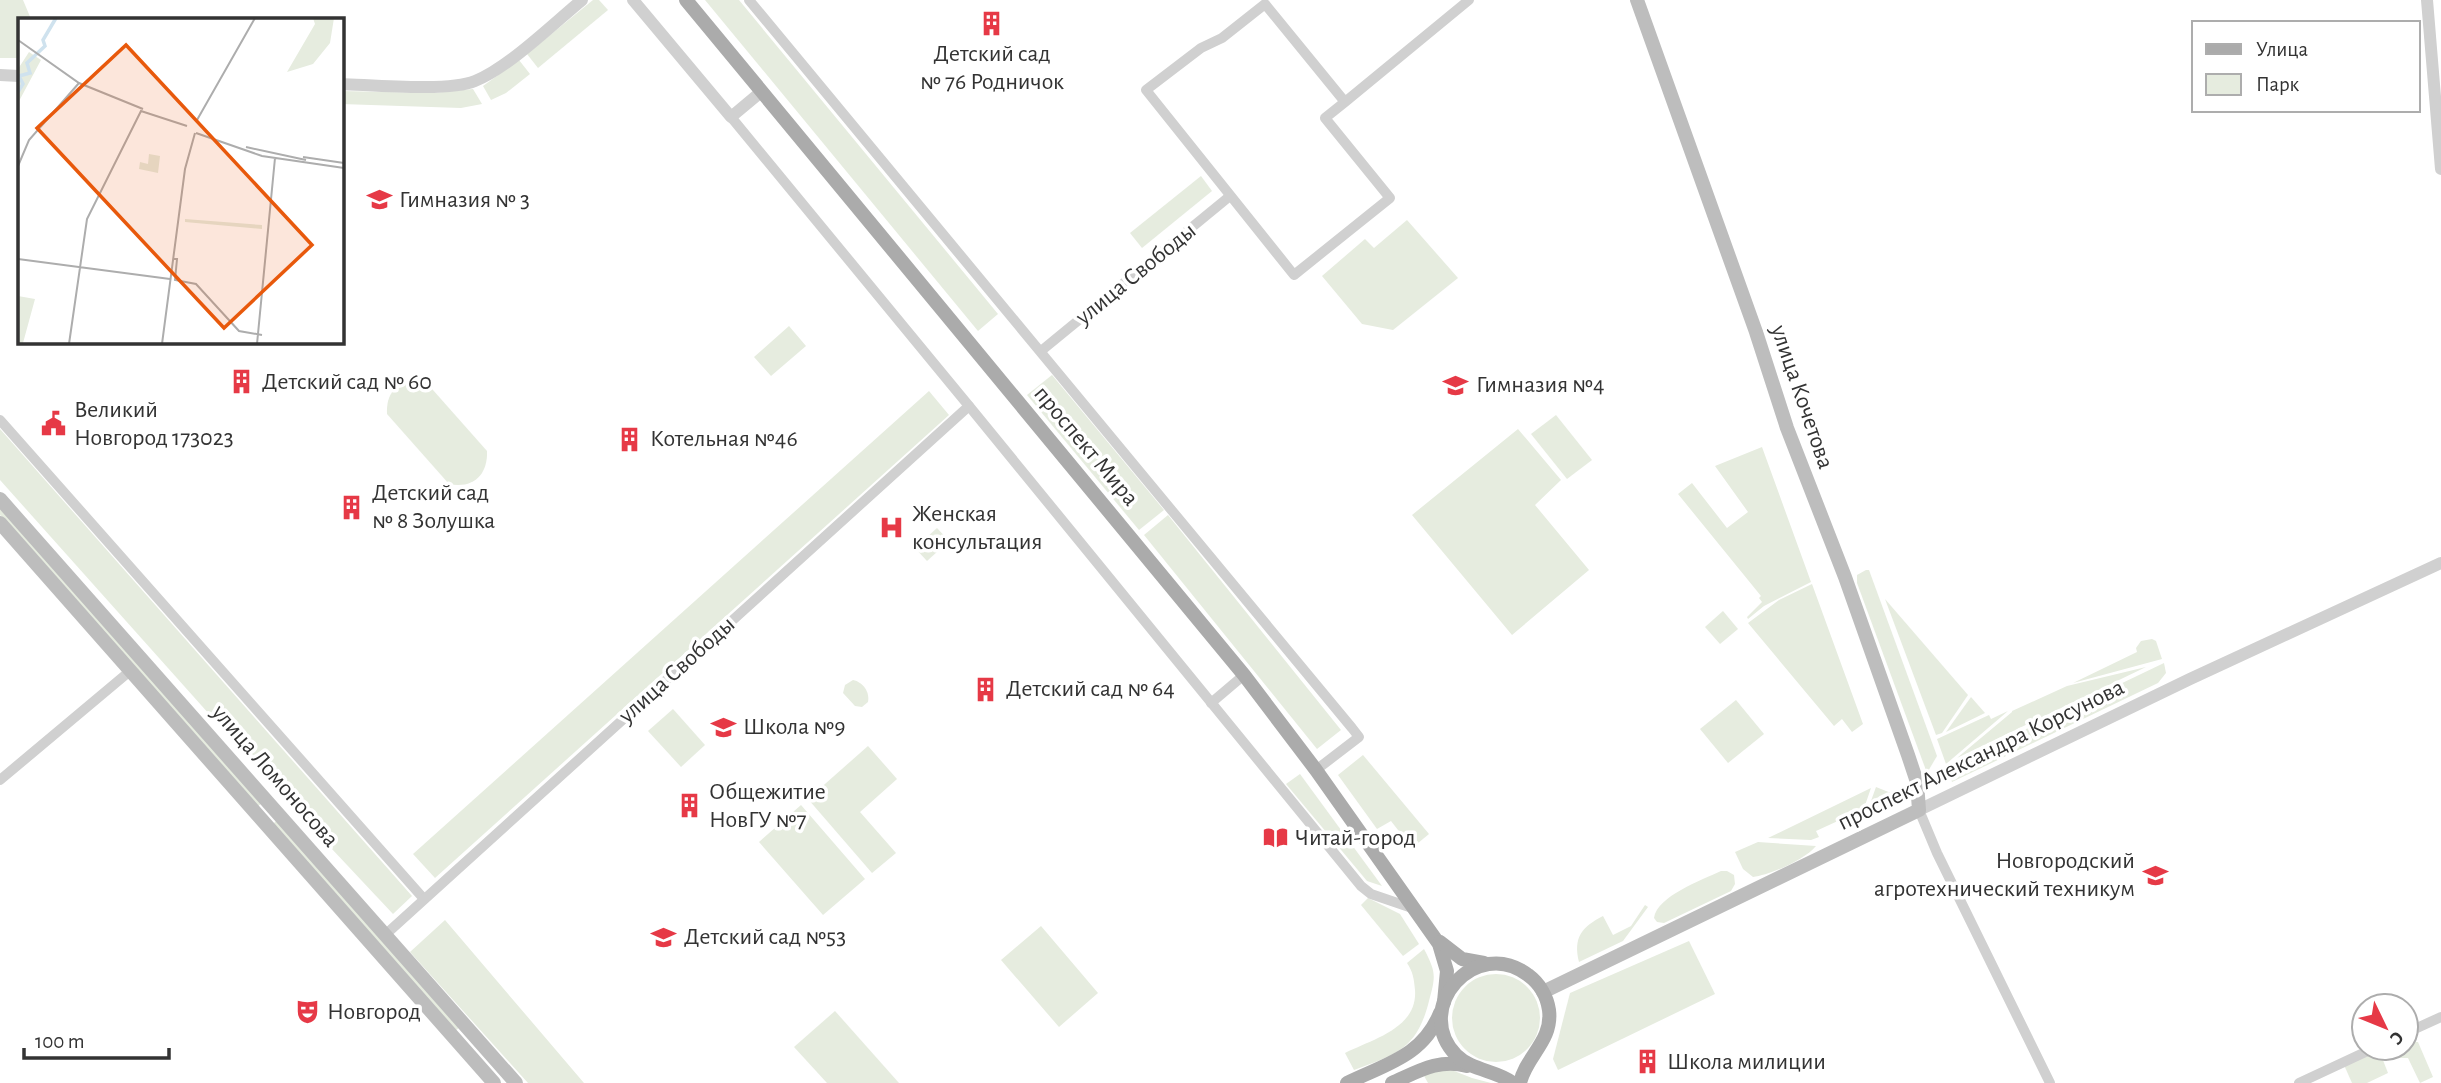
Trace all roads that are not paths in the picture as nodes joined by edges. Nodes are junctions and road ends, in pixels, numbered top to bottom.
1 (582, 0) edge
2 (633, 0) edge
3 (686, 0) edge
4 (749, 0) edge
5 (1469, 0) edge
6 (1637, 0) edge
7 (2427, 0) edge
8 (0, 75) edge
9 (18, 76) edge
10 (343, 84) edge
11 (762, 91) junction
12 (1345, 102) junction
13 (730, 117) junction
14 (2441, 169) edge
15 (1230, 196) junction
16 (1041, 351) junction
17 (969, 406) junction
18 (0, 420) edge
19 (0, 499) edge
20 (0, 523) edge
21 (2441, 563) edge
22 (130, 671) junction
23 (1244, 675) junction
24 (1211, 702) junction
25 (1316, 770) junction
26 (0, 780) edge
27 (273, 808) junction
28 (1919, 810) junction
29 (261, 819) junction
30 (424, 899) junction
31 (1416, 909) junction
32 (385, 935) junction
33 (1434, 935) junction
34 (1495, 964) junction
35 (1543, 992) junction
36 (1443, 1005) junction
37 (2441, 1017) edge
38 (2420, 1027) edge
39 (471, 1032) junction
40 (459, 1043) junction
41 (1541, 1047) junction
42 (2350, 1059) edge
43 (1481, 1070) junction
44 (494, 1083) edge
45 (516, 1083) edge
46 (1347, 1083) edge
47 (1392, 1083) edge
48 (1513, 1083) edge
49 (1520, 1083) edge
50 (2050, 1083) edge
51 (2299, 1083) edge

1 - 10 street
2 - 13 street
3 - 11 main road, проспект Мира
4 - 16 street
5 - 12 street
6 - 28 main road, улица Кочетова
7 - 14 street
8 - 9 street
11 - 13 street
11 - 23 main road, проспект Мира
12 - 15 street
12 - 15 street
13 - 17 street
15 - 16 street, улица Свободы
16 - 25 street
17 - 24 street
17 - 30 street, улица Свободы
18 - 30 street
19 - 27 main road, улица Ломоносова
20 - 22 main road, улица Ломоносова
21 - 28 street, проспект Александра Корсунова
22 - 26 street
22 - 29 main road, улица Ломоносова
23 - 24 street
23 - 25 main road, проспект Мира
24 - 31 street
25 - 31 main road, проспект Мира
27 - 29 main road
27 - 32 main road, улица Ломоносова
28 - 35 main road, проспект Александра Корсунова
28 - 50 street
29 - 40 main road, улица Ломоносова
30 - 32 street, улица Свободы
31 - 33 main road, проспект Мира
32 - 39 main road, улица Ломоносова
33 - 34 main road, проспект Мира
33 - 36 main road, проспект Мира
34 - 35 main road
34 - 36 main road
35 - 41 main road
36 - 43 main road
36 - 46 main road
37 - 38 street
39 - 40 main road
39 - 45 main road, улица Ломоносова
40 - 44 main road, улица Ломоносова
41 - 43 main road
41 - 49 main road
42 - 51 street
43 - 47 main road
43 - 48 main road

